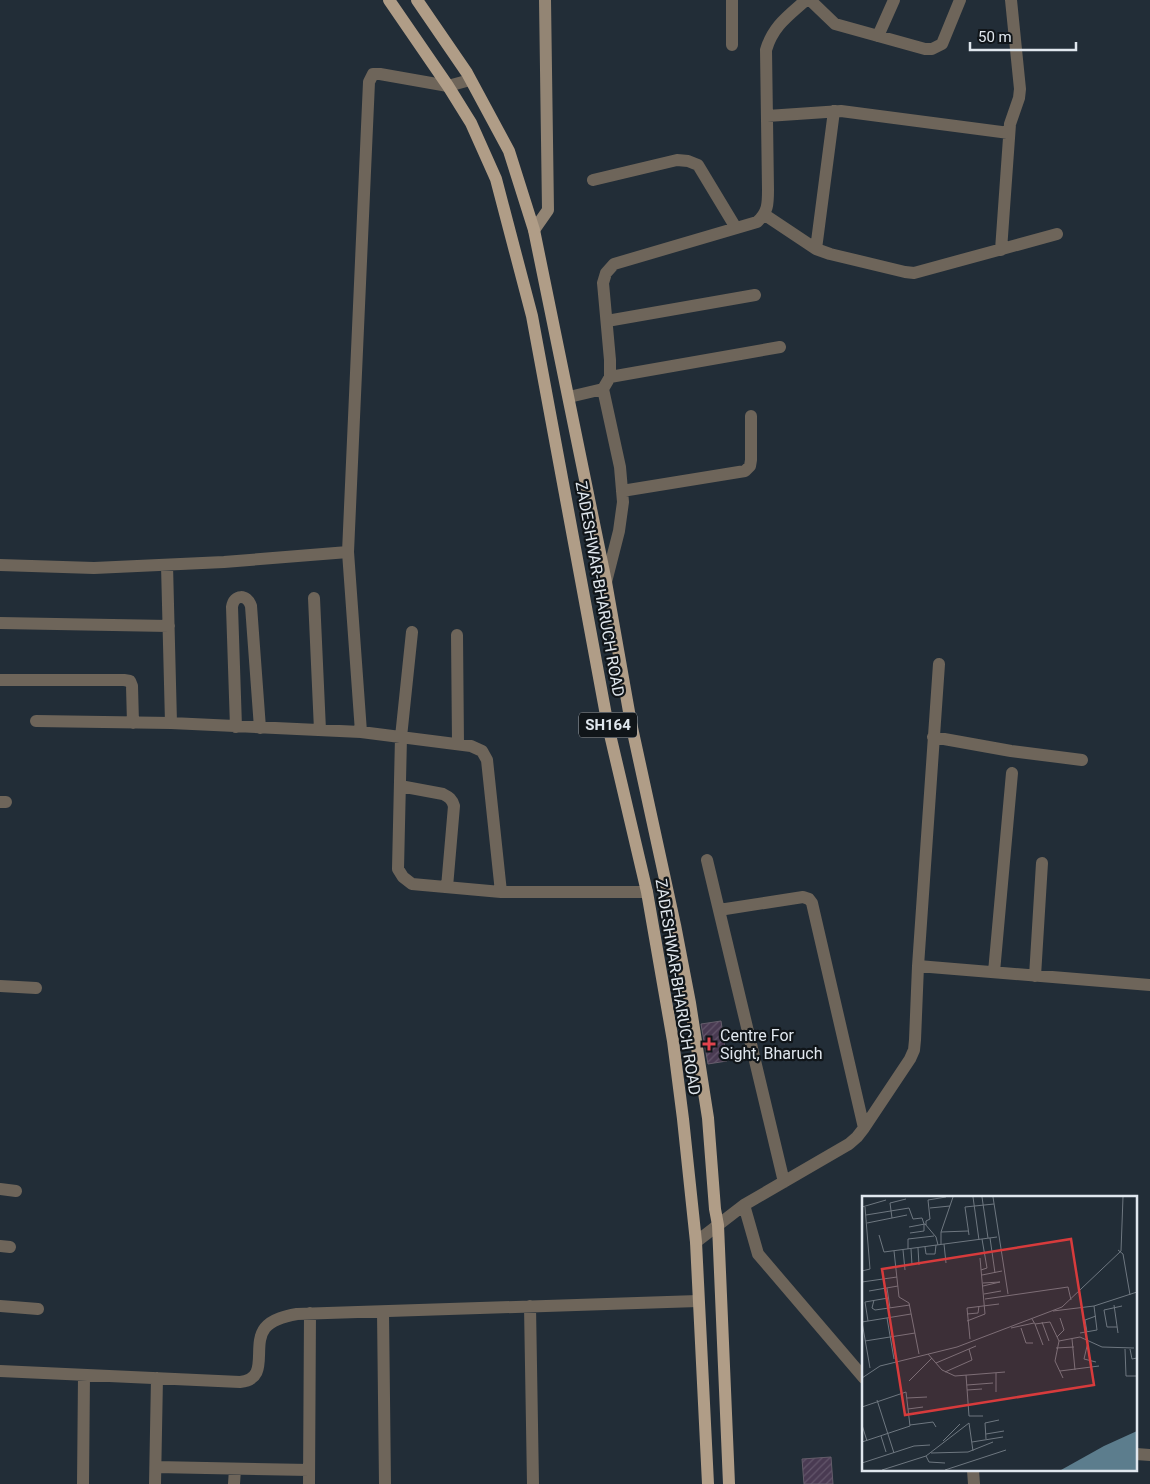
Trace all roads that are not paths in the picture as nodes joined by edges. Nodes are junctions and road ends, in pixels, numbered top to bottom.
1 (389, 0) edge
2 (417, 0) edge
3 (545, 0) edge
4 (732, 0) edge
5 (806, 0) edge
6 (810, 0) edge
7 (894, 0) edge
8 (960, 0) edge
9 (1011, 0) edge
10 (878, 36) junction
11 (732, 44) dead end
12 (470, 80) junction
13 (448, 86) junction
14 (834, 111) junction
15 (767, 116) junction
16 (1009, 133) junction
17 (593, 180) dead end
18 (765, 215) junction
19 (736, 228) junction
20 (534, 230) junction
21 (1057, 234) dead end
22 (816, 249) junction
23 (1001, 250) junction
24 (755, 295) dead end
25 (606, 321) junction
26 (780, 347) dead end
27 (610, 377) junction
28 (603, 388) junction
29 (569, 397) junction
30 (750, 416) dead end
31 (622, 490) junction
32 (348, 552) junction
33 (167, 564) junction
34 (0, 565) edge
35 (606, 582) junction
36 (314, 598) dead end
37 (0, 624) edge
38 (169, 626) junction
39 (412, 632) dead end
40 (457, 635) dead end
41 (939, 664) dead end
42 (0, 680) edge
43 (36, 721) dead end
44 (133, 723) junction
45 (171, 723) junction
46 (236, 727) junction
47 (260, 728) junction
48 (320, 730) junction
49 (361, 732) junction
50 (401, 737) junction
51 (934, 737) junction
52 (458, 744) junction
53 (1082, 760) dead end
54 (1012, 774) dead end
55 (400, 786) junction
56 (707, 860) dead end
57 (1042, 863) dead end
58 (447, 887) junction
59 (501, 892) junction
60 (647, 892) junction
61 (718, 910) junction
62 (918, 966) junction
63 (994, 972) junction
64 (1035, 976) junction
65 (1150, 985) edge
66 (0, 986) edge
67 (36, 988) dead end
68 (864, 1128) junction
69 (784, 1182) junction
70 (0, 1189) edge
71 (16, 1191) dead end
72 (744, 1205) junction
73 (718, 1225) junction
74 (696, 1242) junction
75 (698, 1301) junction
76 (0, 1306) edge
77 (530, 1306) junction
78 (38, 1309) dead end
79 (383, 1312) junction
80 (310, 1313) junction
81 (0, 1371) edge
82 (84, 1375) junction
83 (862, 1376) edge
84 (157, 1378) junction
85 (156, 1468) junction
86 (235, 1469) junction
87 (309, 1470) junction
88 (83, 1484) edge
89 (155, 1484) edge
90 (234, 1484) edge
91 (309, 1484) edge
92 (385, 1484) edge
93 (533, 1484) edge
94 (708, 1484) edge
95 (729, 1484) edge

1 - 13 main road, ZADESHWAR-BHARUCH ROAD / SH164
2 - 12 main road, ZADESHWAR-BHARUCH ROAD / SH164
3 - 20 street
4 - 11 street
5 - 15 street
6 - 10 street
7 - 10 street
8 - 10 street
9 - 16 street
12 - 13 street
12 - 20 main road, ZADESHWAR-BHARUCH ROAD / SH164
13 - 32 street
13 - 60 main road, ZADESHWAR-BHARUCH ROAD / SH164
14 - 15 street
14 - 16 street
14 - 22 street
15 - 18 street
16 - 23 street
17 - 19 street
18 - 19 street
18 - 22 street
19 - 25 street
20 - 29 main road, ZADESHWAR-BHARUCH ROAD / SH164
21 - 23 street
22 - 23 street
24 - 25 street
25 - 27 street
26 - 27 street
27 - 28 street
28 - 29 street
28 - 31 street
29 - 35 main road, ZADESHWAR-BHARUCH ROAD / SH164
30 - 31 street
31 - 35 street
32 - 33 street
32 - 49 street
33 - 34 street
33 - 38 street
35 - 73 main road, ZADESHWAR-BHARUCH ROAD / SH164
36 - 48 street
37 - 38 street
38 - 45 street
39 - 50 street
40 - 52 street
41 - 51 street
42 - 44 street
43 - 44 street
44 - 45 street
45 - 46 street
46 - 47 street
46 - 47 street
47 - 48 street
48 - 49 street
49 - 50 street
50 - 52 street
50 - 55 street
51 - 53 street
51 - 62 street
52 - 59 street
54 - 63 street
55 - 58 street
55 - 58 street
56 - 61 street
57 - 64 street
58 - 59 street
59 - 60 street
60 - 74 main road, ZADESHWAR-BHARUCH ROAD / SH164
61 - 68 street
61 - 69 street
62 - 63 street
62 - 68 street
63 - 64 street
64 - 65 street
66 - 67 street
68 - 69 street
69 - 72 street
70 - 71 street
72 - 73 street
72 - 83 street
73 - 74 street
73 - 95 main road, ZADESHWAR-BHARUCH ROAD / SH164
74 - 75 main road, ZADESHWAR-BHARUCH ROAD / SH164
75 - 77 street
75 - 94 main road, ZADESHWAR-BHARUCH ROAD / SH164
76 - 78 street
77 - 79 street
77 - 93 street
79 - 80 street
79 - 92 street
80 - 84 street
80 - 87 street
81 - 82 street
82 - 84 street
82 - 88 street
84 - 85 street
85 - 86 street
85 - 89 street
86 - 87 street
86 - 90 street
87 - 91 street

